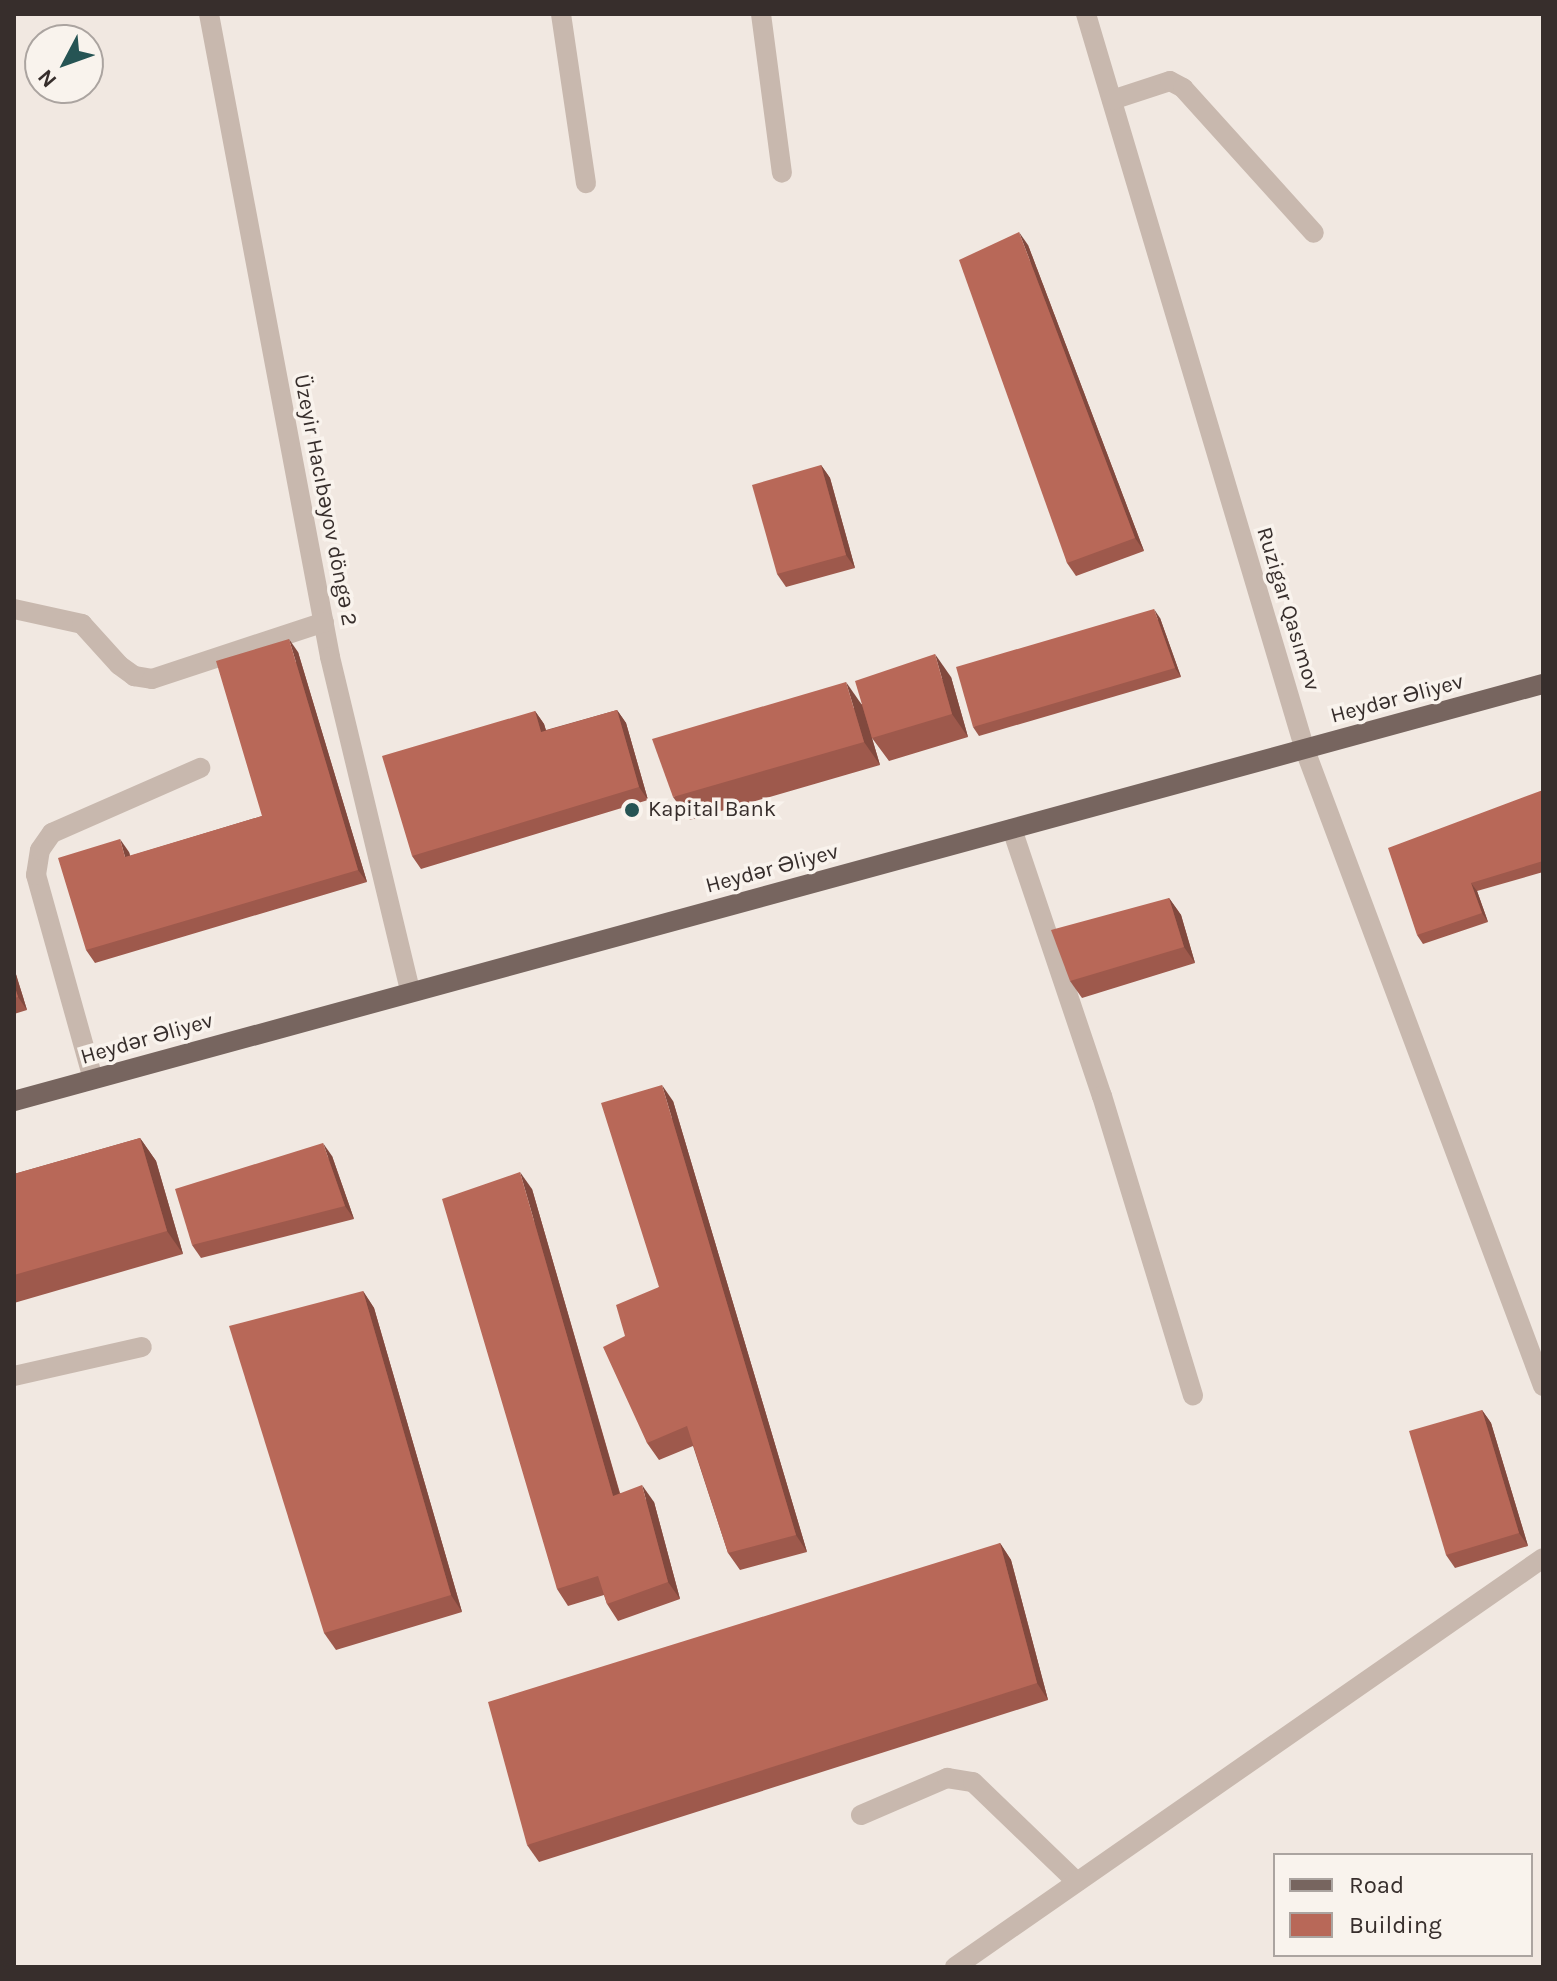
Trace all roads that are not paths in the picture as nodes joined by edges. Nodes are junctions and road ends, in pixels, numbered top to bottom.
1 (209, 14) edge
2 (561, 14) edge
3 (761, 14) edge
4 (1086, 14) edge
5 (1112, 100) junction
6 (782, 173) dead end
7 (586, 183) dead end
8 (1314, 233) dead end
9 (14, 609) edge
10 (324, 622) junction
11 (1543, 684) edge
12 (1305, 750) junction
13 (200, 768) dead end
14 (1012, 829) junction
15 (410, 991) junction
16 (93, 1079) junction
17 (14, 1101) edge
18 (142, 1347) dead end
19 (14, 1376) edge
20 (1543, 1386) edge
21 (1193, 1395) dead end
22 (1543, 1558) edge
23 (861, 1815) dead end
24 (1077, 1882) junction
25 (955, 1967) edge

1 - 10 street, Üzeyir Hacıbəyov döngə 2
2 - 7 street
3 - 6 street
4 - 5 street, Ruzigar Qasımov
5 - 8 street
5 - 12 street, Ruzigar Qasımov
9 - 10 street
10 - 15 street, Üzeyir Hacıbəyov döngə 2
11 - 12 main road, Heydər Əliyev
12 - 14 main road, Heydər Əliyev
12 - 20 street, Ruzigar Qasımov
13 - 16 street
14 - 15 main road, Heydər Əliyev
14 - 21 street
15 - 16 main road, Heydər Əliyev
16 - 17 main road, Heydər Əliyev
18 - 19 street
22 - 24 street
23 - 24 street
24 - 25 street

